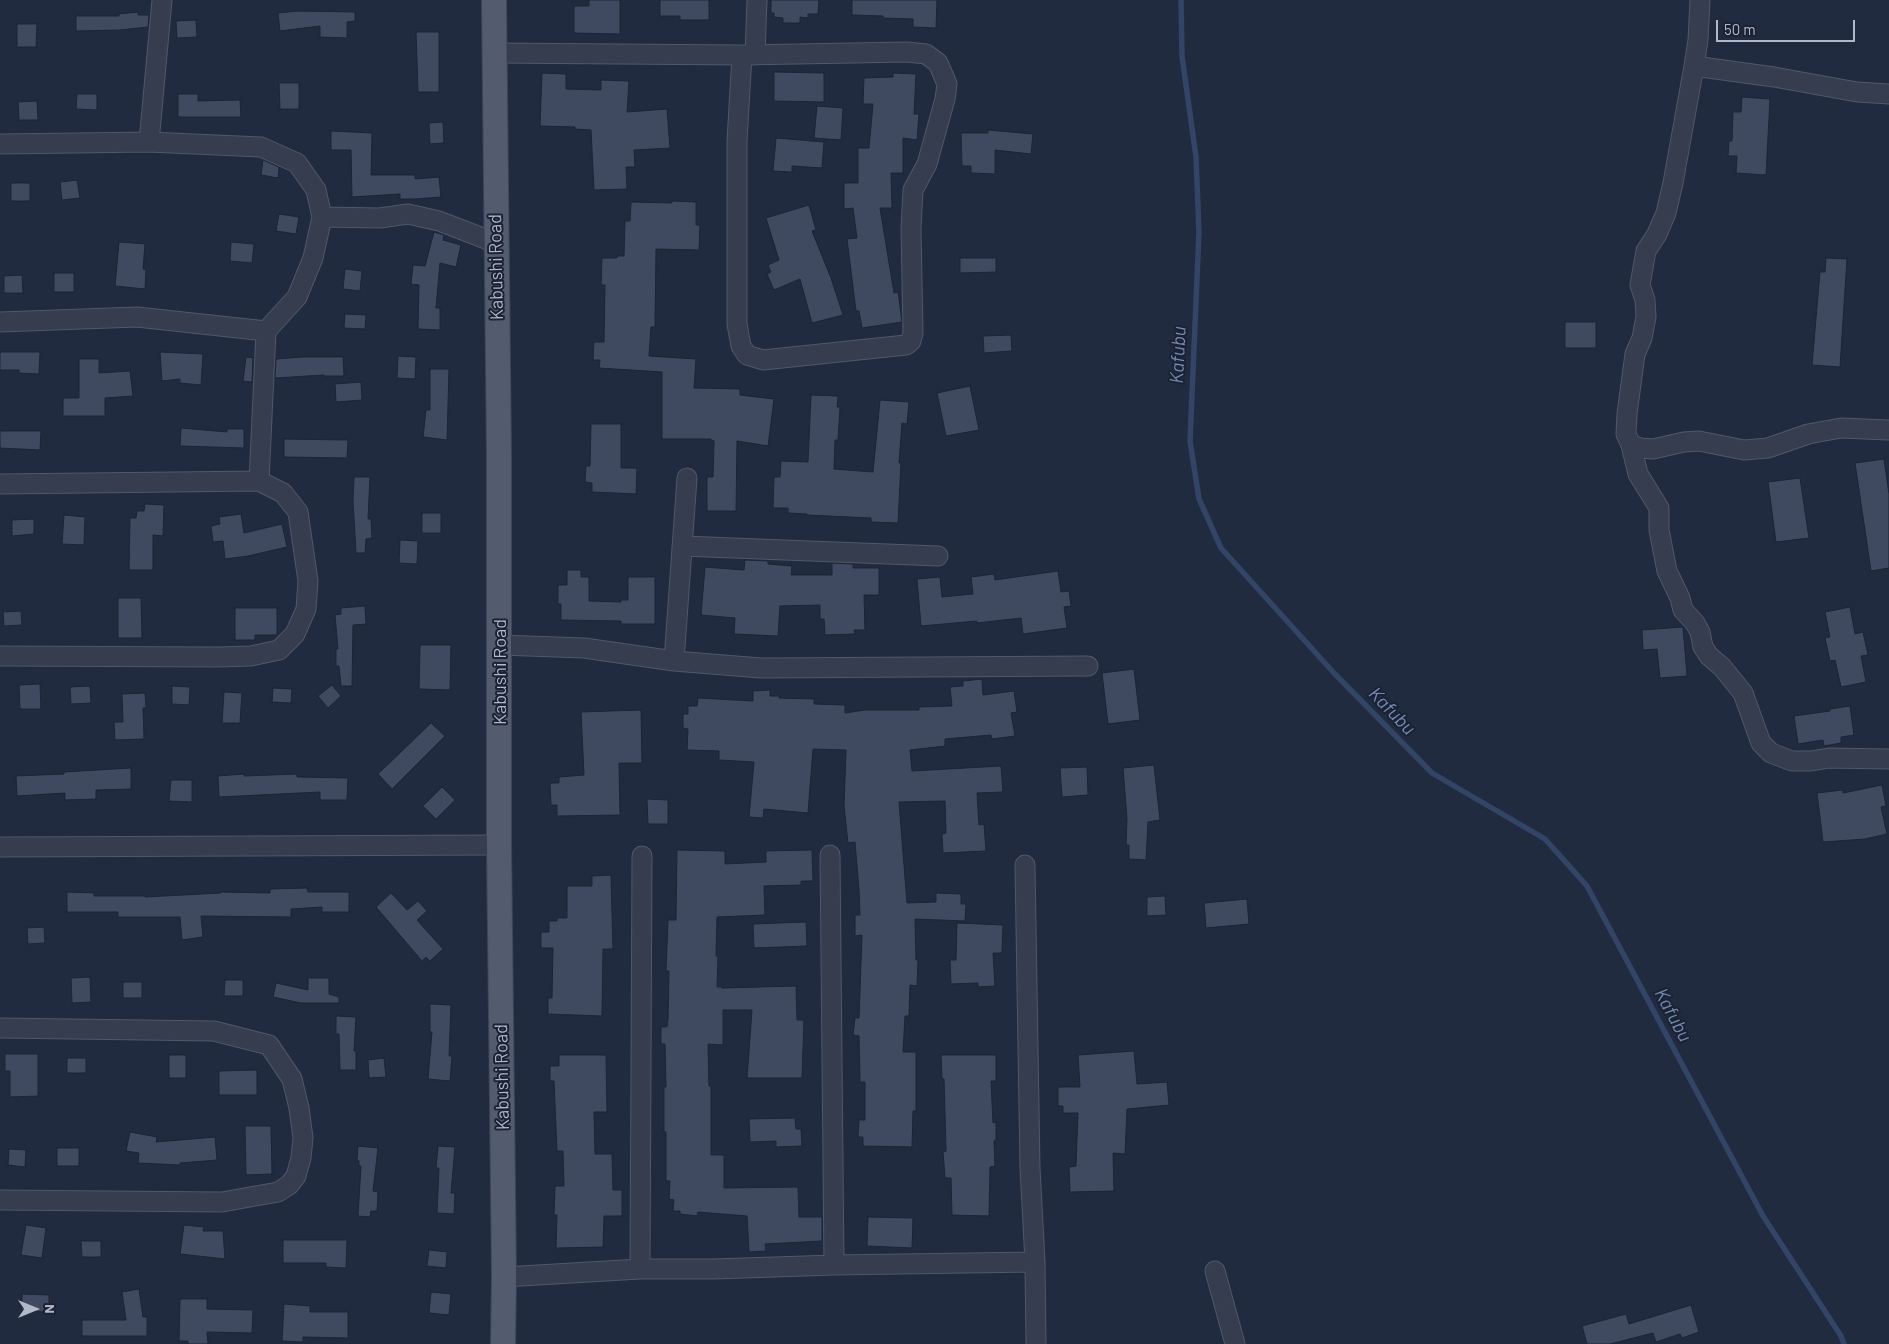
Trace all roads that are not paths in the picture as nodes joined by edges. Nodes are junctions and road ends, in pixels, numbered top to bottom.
1 (162, 0) edge
2 (494, 0) edge
3 (758, 0) edge
4 (1700, 0) edge
5 (494, 53) junction
6 (748, 55) junction
7 (1694, 66) junction
8 (1889, 94) edge
9 (148, 142) junction
10 (0, 144) edge
11 (322, 217) junction
12 (496, 243) junction
13 (0, 322) edge
14 (266, 331) junction
15 (1889, 430) edge
16 (1631, 445) junction
17 (687, 478) dead end
18 (259, 481) junction
19 (0, 484) edge
20 (682, 546) junction
21 (938, 556) dead end
22 (500, 645) junction
23 (0, 656) edge
24 (674, 661) junction
25 (1088, 666) dead end
26 (1889, 760) edge
27 (499, 845) junction
28 (0, 847) edge
29 (830, 855) dead end
30 (642, 856) dead end
31 (1025, 865) dead end
32 (0, 1028) edge
33 (0, 1200) edge
34 (1035, 1262) junction
35 (834, 1265) junction
36 (640, 1269) junction
37 (1215, 1271) dead end
38 (504, 1277) junction
39 (504, 1344) edge
40 (1036, 1344) edge
41 (1234, 1344) edge

1 - 9 street
2 - 5 main road, Kabushi Road
3 - 6 street
4 - 7 street
5 - 6 street
5 - 12 main road, Kabushi Road
6 - 6 street
7 - 8 street
7 - 16 street
9 - 10 street
9 - 11 street
11 - 12 street
11 - 14 street
12 - 22 main road, Kabushi Road
13 - 14 street
14 - 18 street
15 - 16 street
16 - 26 street
17 - 20 street
18 - 19 street
18 - 23 street
20 - 21 street
20 - 24 street
22 - 24 street
22 - 27 main road, Kabushi Road
24 - 25 street
27 - 28 street
27 - 38 main road, Kabushi Road
29 - 35 street
30 - 36 street
31 - 34 street
32 - 33 street
34 - 35 street
34 - 40 street
35 - 36 street
36 - 38 street
37 - 41 street
38 - 39 main road, Kabushi Road

